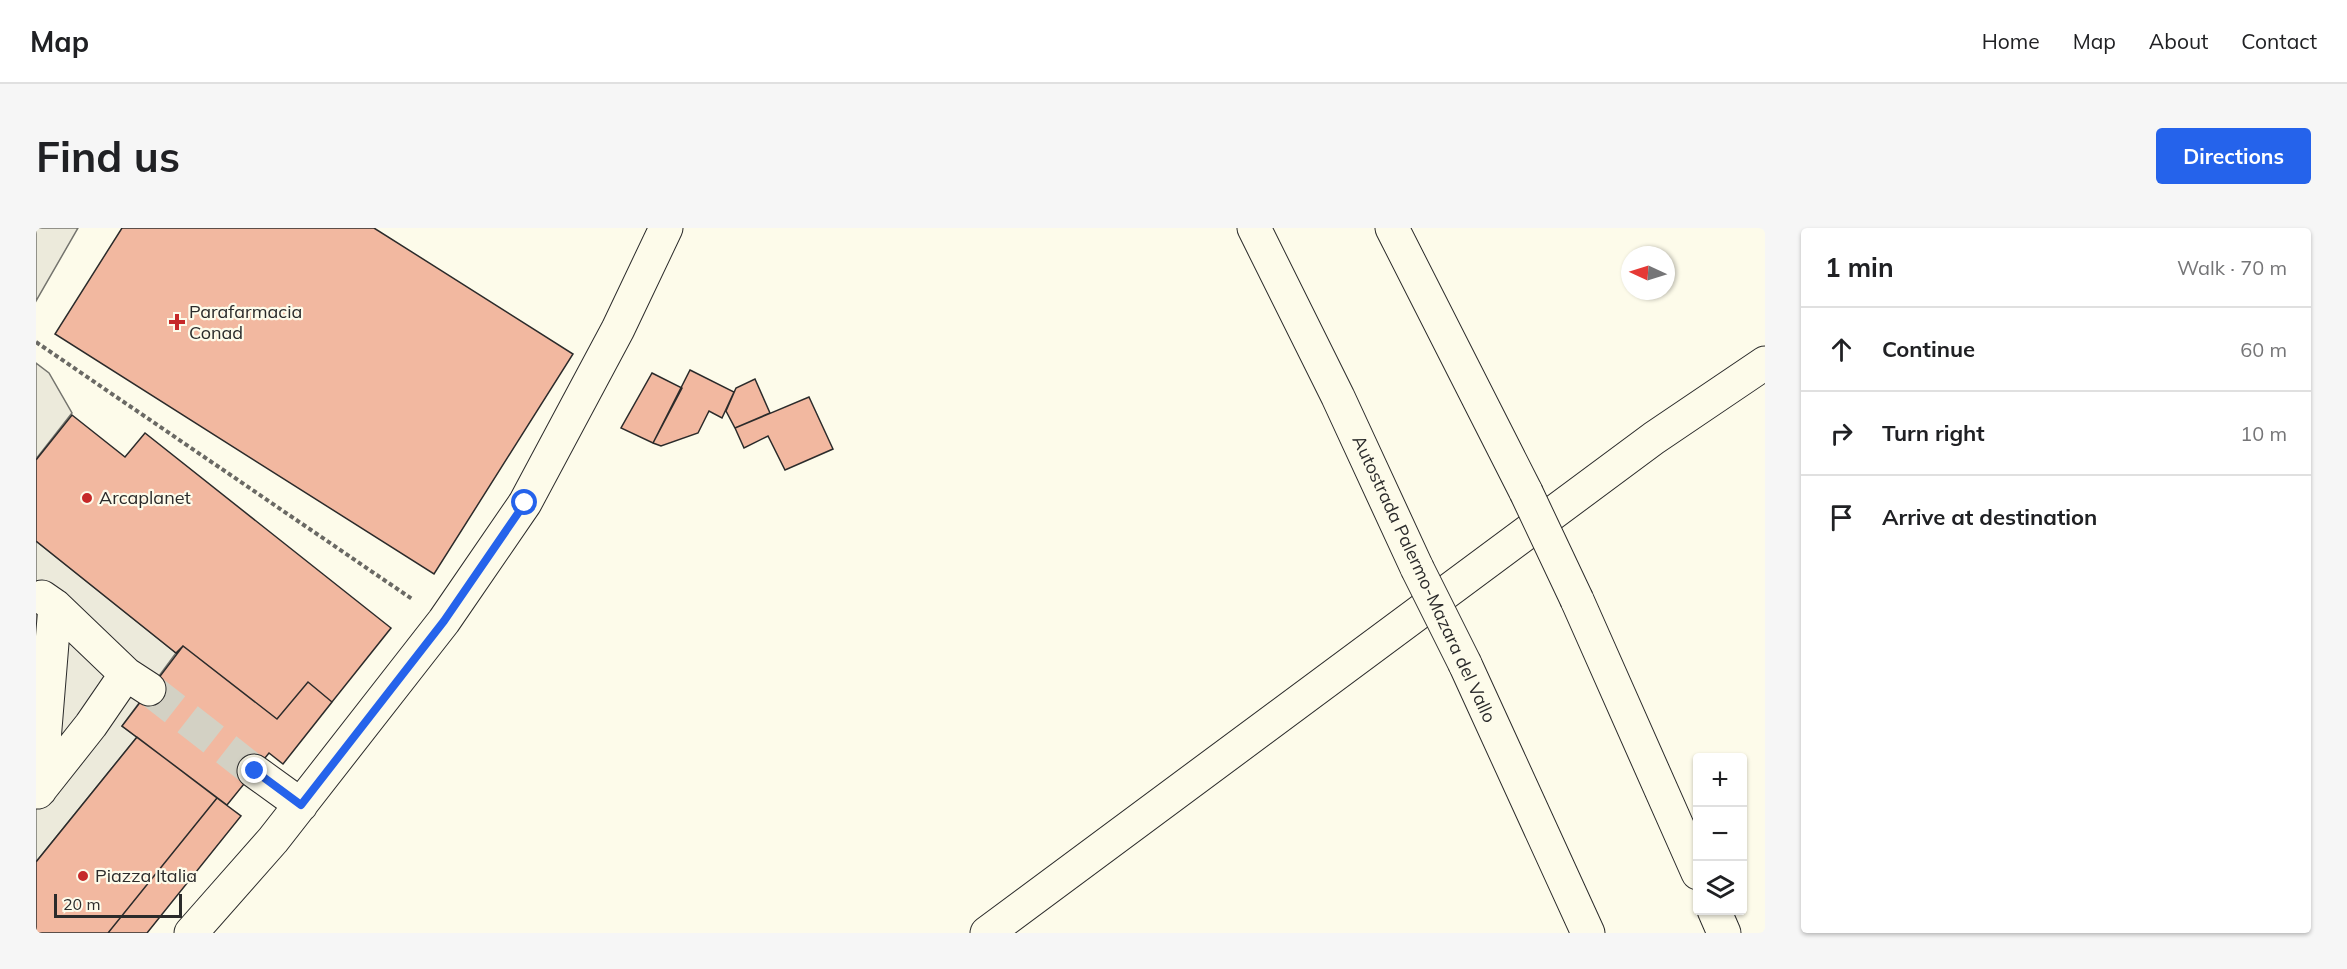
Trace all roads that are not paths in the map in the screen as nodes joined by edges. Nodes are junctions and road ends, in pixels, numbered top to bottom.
1 (666, 228) edge
2 (1254, 228) edge
3 (1392, 228) edge
4 (1765, 363) edge
5 (45, 600) edge
6 (255, 771) tunnel mouth
7 (38, 791) edge
8 (301, 805) junction
9 (1693, 862) edge
10 (1716, 915) edge
11 (191, 933) edge
12 (987, 933) edge
13 (1588, 933) edge
14 (1724, 933) edge

1 - 8 main road
2 - 13 main road, Autostrada Palermo-Mazara del Vallo, bridge
3 - 9 main road, bridge
4 - 12 main road
5 - 7 main road
5 - 7 main road
6 - 8 main road
8 - 11 main road
10 - 14 main road

